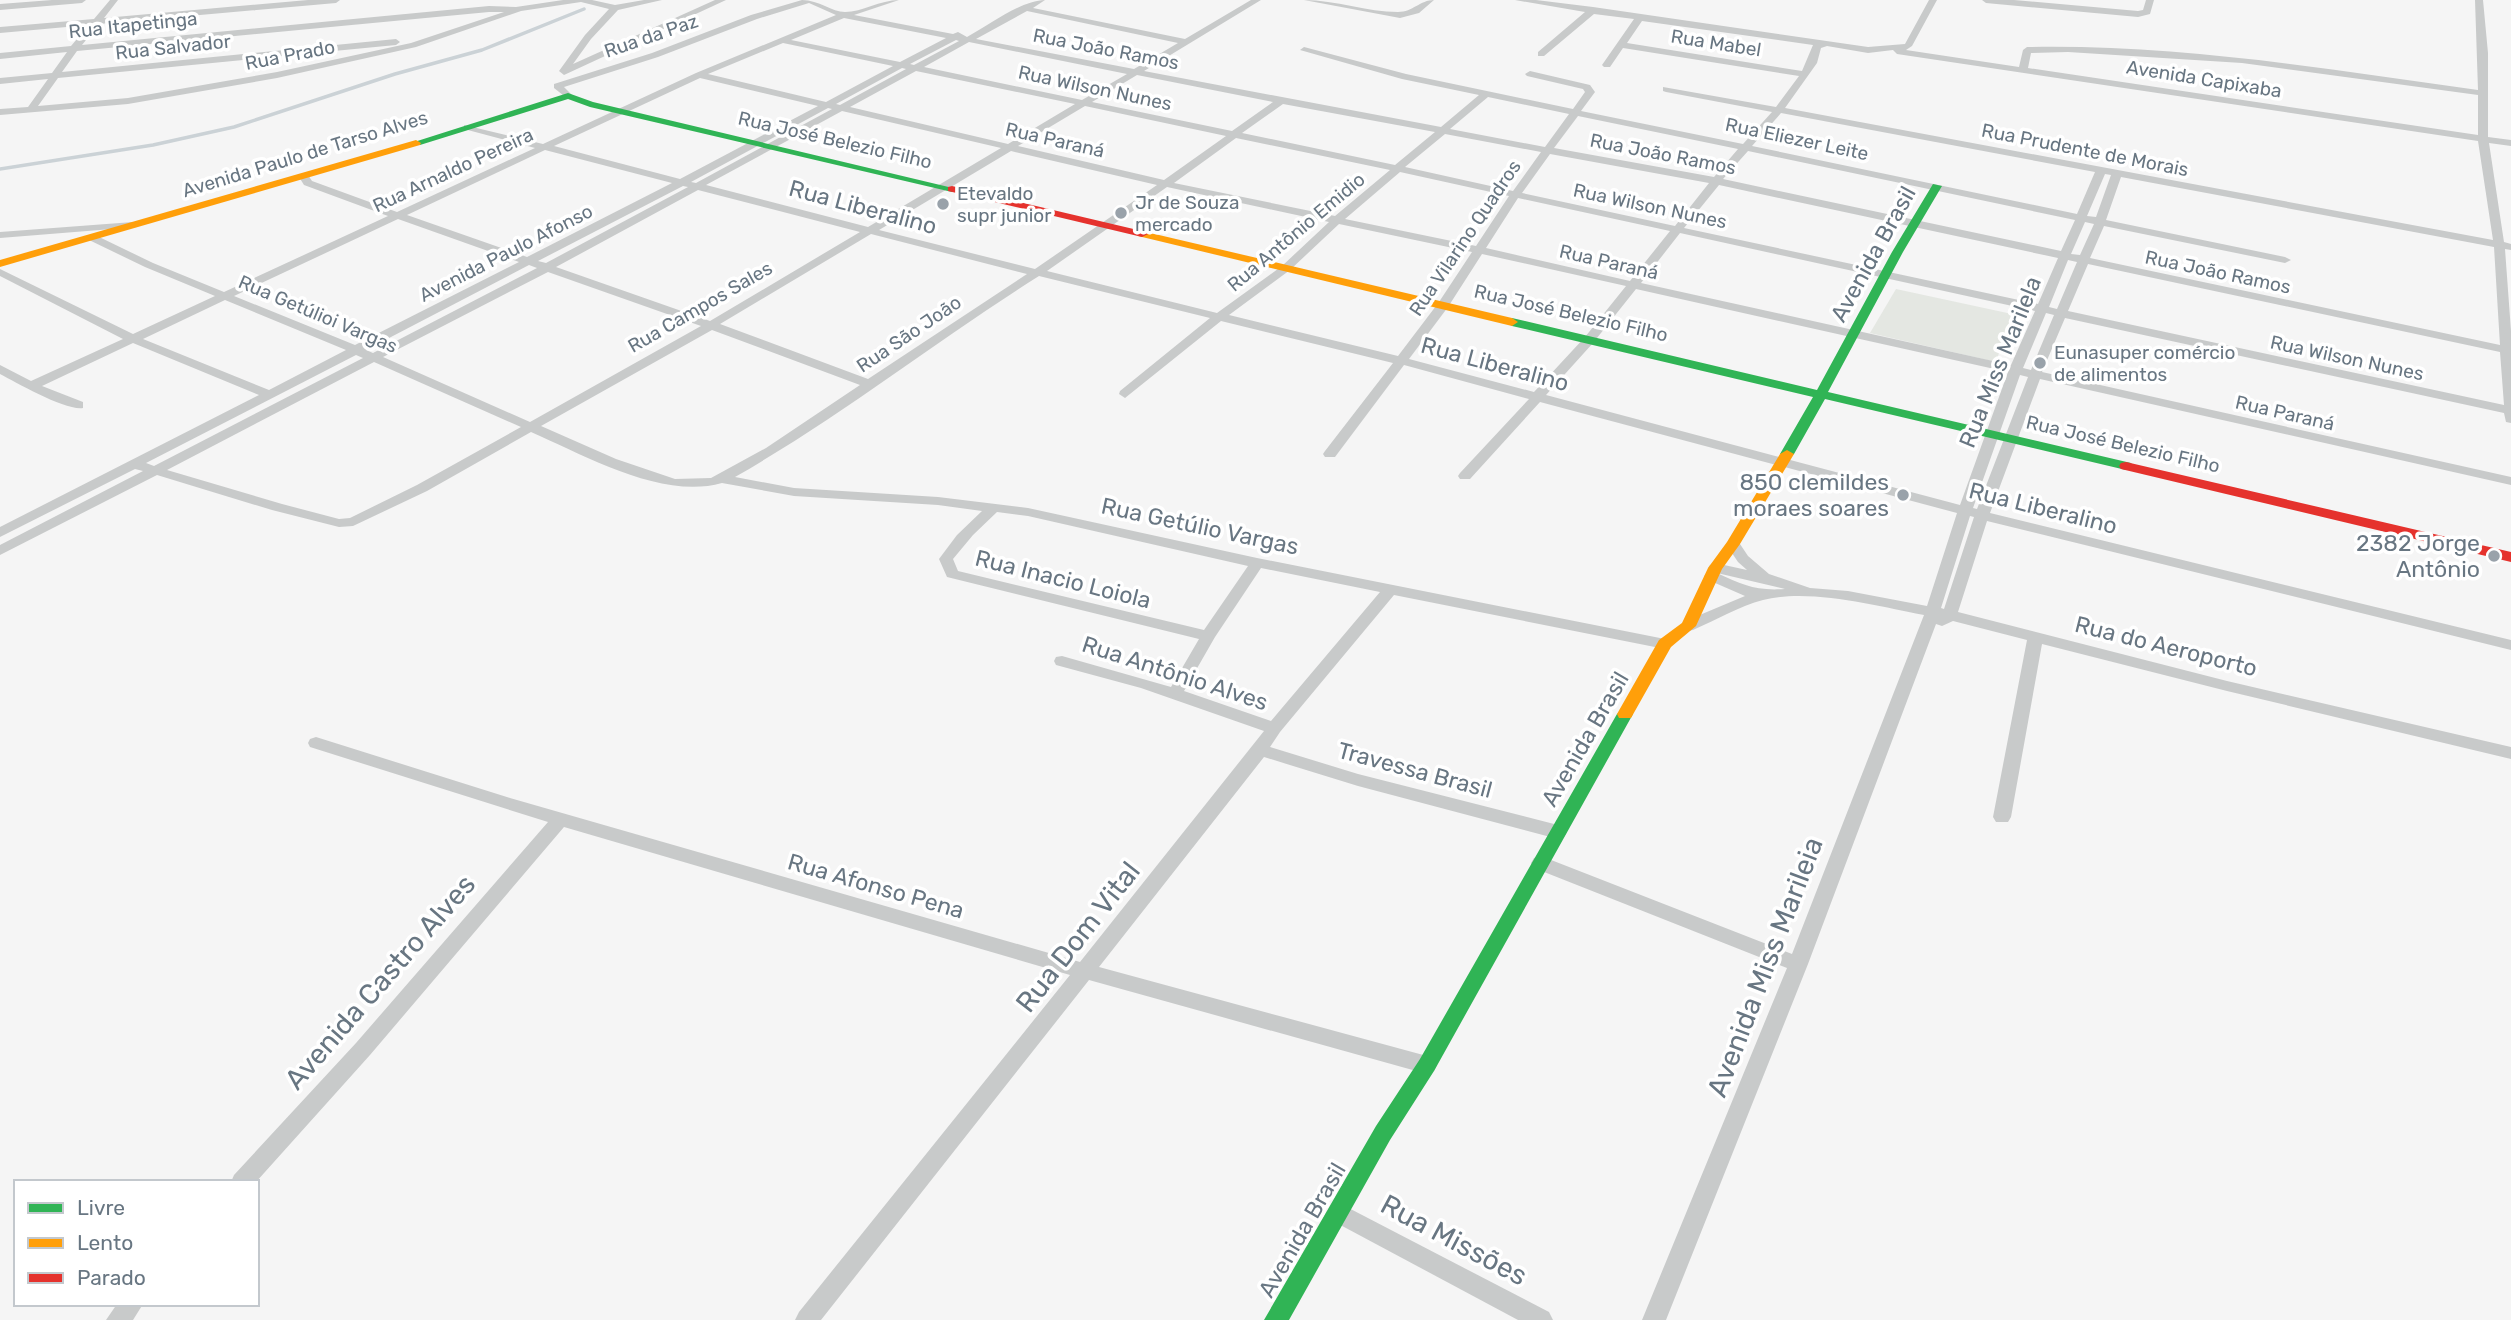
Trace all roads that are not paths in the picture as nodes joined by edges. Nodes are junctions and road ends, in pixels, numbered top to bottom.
1 (30, 0) edge
2 (82, 0) edge
3 (114, 0) edge
4 (336, 0) edge
5 (581, 0) edge
6 (658, 0) edge
7 (722, 0) edge
8 (809, 0) edge
9 (895, 0) edge
10 (1041, 0) edge
11 (1257, 0) edge
12 (1308, 0) edge
13 (1430, 0) edge
14 (1519, 0) edge
15 (1933, 0) edge
16 (1986, 0) edge
17 (2150, 0) edge
18 (2479, 0) edge
19 (1022, 5) edge
20 (2, 6) edge
21 (615, 8) junction
22 (520, 9) junction
23 (1594, 10) junction
24 (319, 11) edge
25 (843, 15) junction
26 (1640, 17) junction
27 (98, 21) junction
28 (0, 30) edge
29 (955, 36) junction
30 (433, 38) junction
31 (780, 40) junction
32 (972, 40) junction
33 (1185, 42) junction
34 (1821, 44) junction
35 (1622, 45) junction
36 (1908, 46) junction
37 (74, 49) junction
38 (1304, 50) dead end
39 (1891, 50) junction
40 (301, 52) junction
41 (1541, 54) dead end
42 (0, 56) edge
43 (1812, 63) junction
44 (1607, 65) dead end
45 (898, 66) junction
46 (916, 70) junction
47 (2023, 70) junction
48 (564, 72) junction
49 (1135, 73) junction
50 (1530, 74) dead end
51 (57, 75) junction
52 (699, 75) junction
53 (1804, 75) junction
54 (0, 81) edge
55 (1665, 89) dead end
56 (562, 91) junction
57 (2483, 93) junction
58 (1486, 94) junction
59 (1281, 101) junction
60 (1084, 104) junction
61 (826, 106) junction
62 (31, 109) junction
63 (841, 109) junction
64 (1778, 110) junction
65 (621, 111) junction
66 (0, 112) edge
67 (1573, 112) junction
68 (467, 127) junction
69 (1446, 130) junction
70 (1236, 135) junction
71 (2483, 139) junction
72 (753, 143) junction
73 (2511, 143) edge
74 (544, 146) junction
75 (771, 147) junction
76 (1009, 147) junction
77 (1748, 147) junction
78 (1547, 149) junction
79 (1399, 169) junction
80 (2101, 171) junction
81 (2117, 174) junction
82 (304, 177) junction
83 (1716, 181) junction
84 (682, 182) junction
85 (1166, 184) junction
86 (698, 186) junction
87 (1937, 186) junction
88 (941, 187) junction
89 (1516, 195) junction
90 (399, 216) junction
91 (2082, 218) junction
92 (1338, 219) junction
93 (2101, 222) junction
94 (1913, 223) junction
95 (136, 225) junction
96 (1106, 227) junction
97 (868, 230) junction
98 (1678, 230) junction
99 (0, 235) edge
100 (91, 237) junction
101 (2505, 246) edge
102 (1478, 250) junction
103 (2066, 257) junction
104 (2285, 260) dead end
105 (528, 261) junction
106 (2084, 262) junction
107 (0, 264) edge
108 (545, 268) junction
109 (1286, 268) junction
110 (0, 272) edge
111 (1037, 273) junction
112 (1888, 274) junction
113 (1632, 285) junction
114 (225, 296) junction
115 (1444, 304) junction
116 (2041, 309) junction
117 (2063, 314) junction
118 (1220, 316) junction
119 (711, 324) junction
120 (1854, 334) junction
121 (133, 339) junction
122 (1589, 340) junction
123 (2508, 350) edge
124 (356, 351) junction
125 (375, 358) junction
126 (1402, 361) junction
127 (0, 369) edge
128 (2015, 371) junction
129 (2035, 375) junction
130 (870, 383) junction
131 (31, 386) junction
132 (1125, 394) dead end
133 (1823, 395) junction
134 (1536, 396) junction
135 (274, 401) junction
136 (78, 405) dead end
137 (2511, 411) edge
138 (2511, 419) edge
139 (531, 427) junction
140 (1993, 435) junction
141 (2012, 439) junction
142 (1330, 454) dead end
143 (1782, 463) junction
144 (134, 464) junction
145 (154, 471) junction
146 (1465, 477) dead end
147 (722, 479) junction
148 (2511, 481) edge
149 (994, 508) junction
150 (1965, 510) junction
151 (1982, 515) junction
152 (0, 533) edge
153 (1733, 544) junction
154 (0, 551) edge
155 (2511, 557) edge
156 (1257, 563) junction
157 (1713, 572) junction
158 (1764, 577) junction
159 (1391, 588) junction
160 (1807, 592) junction
161 (1761, 595) junction
162 (1932, 611) junction
163 (1950, 615) junction
164 (1688, 626) junction
165 (1926, 633) junction
166 (1208, 636) junction
167 (2036, 636) junction
168 (1665, 644) junction
169 (2511, 645) edge
170 (1062, 661) dead end
171 (1174, 695) junction
172 (1274, 728) junction
173 (316, 743) dead end
174 (1260, 750) junction
175 (2511, 753) edge
176 (2002, 817) dead end
177 (561, 819) junction
178 (1558, 832) junction
179 (1540, 863) junction
180 (1798, 964) junction
181 (1086, 972) junction
182 (1427, 1065) junction
183 (244, 1180) edge
184 (1339, 1213) junction
185 (130, 1306) edge
186 (118, 1320) edge
187 (807, 1320) edge
188 (1276, 1320) edge
189 (1541, 1320) edge
190 (1654, 1320) edge

1 - 20 street
2 - 20 street
3 - 27 street
4 - 24 street
5 - 21 street
5 - 22 street, Rua Prado
6 - 21 street
7 - 48 street
8 - 25 street, Rua João Ramos
8 - 56 street, Rua da Paz
9 - 25 street, Rua Arnaldo Pereira
10 - 19 street, Avenida Paulo Afonso
11 - 33 street, Rua Campos Sales
12 - 13 street
14 - 23 street
15 - 36 street
16 - 17 street
18 - 57 street
19 - 29 street, Avenida Paulo Afonso
19 - 32 street, Avenida Paulo Afonso
19 - 33 street
21 - 48 street
22 - 24 street, Rua Itapetinga
22 - 30 street, Rua Prado
23 - 26 street
23 - 41 street
24 - 27 street
24 - 37 street, Rua Itapetinga
24 - 40 street
25 - 29 street, Rua João Ramos
25 - 31 street, Rua Arnaldo Pereira
26 - 34 street
26 - 35 street
27 - 28 street
27 - 37 street
29 - 32 street, Rua João Ramos
29 - 45 street, Avenida Paulo Afonso
30 - 40 street, Rua Salvador
30 - 62 street, Rua Prado
31 - 45 street, Rua Wilson Nunes
31 - 52 street, Rua Arnaldo Pereira
32 - 46 street, Avenida Paulo Afonso
32 - 49 street, Rua João Ramos
33 - 49 street, Rua Campos Sales
34 - 36 street
34 - 43 street
35 - 44 street
35 - 53 street, Rua Mabel
36 - 39 street
37 - 42 street, Rua Itapetinga
37 - 51 street
38 - 58 street, Rua Eliezer Leite
39 - 43 street
39 - 47 street, Avenida Capixaba
40 - 51 street, Rua Salvador
43 - 53 street
45 - 46 street, Rua Wilson Nunes
45 - 61 street, Avenida Paulo Afonso
46 - 60 street, Rua Wilson Nunes
46 - 63 street, Avenida Paulo Afonso
47 - 57 street
47 - 71 street, Avenida Capixaba
48 - 56 street
49 - 59 street, Rua João Ramos
49 - 60 street, Rua Campos Sales
50 - 67 street, Rua Vilarino Quadros
51 - 54 street, Rua Salvador
51 - 62 street
52 - 61 street, Rua Paraná
52 - 65 street, Rua Arnaldo Pereira
53 - 64 street
55 - 64 street, Rua Prudente de Morais
56 - 65 street
56 - 68 street, Avenida Paulo de Tarso Alves
57 - 71 street
58 - 67 street, Rua Eliezer Leite
58 - 69 street, Rua Antônio Emidio
59 - 69 street, Rua João Ramos
59 - 70 street, Rua São João
60 - 70 street, Rua Wilson Nunes
60 - 76 street, Rua Campos Sales
61 - 63 street, Rua Paraná
61 - 72 street, Avenida Paulo Afonso
62 - 66 street, Rua Prado
63 - 75 street, Avenida Paulo Afonso
63 - 76 street, Rua Paraná
64 - 77 street
64 - 80 street, Rua Prudente de Morais
65 - 72 street, Rua José Belezio Filho
65 - 74 street, Rua Arnaldo Pereira
67 - 77 street, Rua Eliezer Leite
67 - 78 street, Rua Vilarino Quadros
68 - 74 street, Rua Liberalino
68 - 82 street, Avenida Paulo de Tarso Alves
69 - 78 street, Rua João Ramos
69 - 79 street, Rua Antônio Emidio
70 - 79 street, Rua Wilson Nunes
70 - 85 street, Rua São João
71 - 73 street, Avenida Capixaba
71 - 101 street
72 - 75 street, Rua José Belezio Filho
72 - 84 street, Avenida Paulo Afonso
74 - 84 street, Rua Liberalino
74 - 90 street, Rua Arnaldo Pereira
75 - 86 street, Avenida Paulo Afonso
75 - 88 street, Rua José Belezio Filho
76 - 85 street, Rua Paraná
76 - 88 street, Rua Campos Sales
77 - 83 street
77 - 87 street, Rua Eliezer Leite
78 - 83 street, Rua João Ramos
78 - 89 street, Rua Vilarino Quadros
79 - 89 street, Rua Wilson Nunes
79 - 92 street, Rua Antônio Emidio
80 - 81 street, Rua Prudente de Morais
80 - 91 street, Rua Miss Marilela
81 - 93 street, Rua Miss Marilela
81 - 101 street, Rua Prudente de Morais
82 - 90 street
82 - 95 street, Avenida Paulo de Tarso Alves
83 - 94 street, Rua João Ramos
83 - 98 street
84 - 86 street, Rua Liberalino
84 - 105 street, Avenida Paulo Afonso
85 - 92 street, Rua Paraná
85 - 96 street, Rua São João
86 - 97 street, Rua Liberalino
86 - 108 street, Avenida Paulo Afonso
87 - 91 street, Rua Eliezer Leite
87 - 94 street, Avenida Brasil
88 - 96 street, Rua José Belezio Filho
88 - 97 street, Rua Campos Sales
89 - 98 street, Rua Wilson Nunes
89 - 102 street, Rua Vilarino Quadros
90 - 105 street
90 - 114 street, Rua Arnaldo Pereira
91 - 93 street, Rua Eliezer Leite
91 - 103 street, Rua Miss Marilela
92 - 102 street, Rua Paraná
92 - 109 street, Rua Antônio Emidio
93 - 104 street, Rua Eliezer Leite
93 - 106 street, Rua Miss Marilela
94 - 103 street, Rua João Ramos
94 - 112 street, Avenida Brasil
95 - 99 street
95 - 100 street, Avenida Paulo de Tarso Alves
96 - 109 street, Rua José Belezio Filho
96 - 111 street, Rua São João
97 - 111 street, Rua Liberalino
97 - 119 street, Rua Campos Sales
98 - 112 street, Rua Wilson Nunes
98 - 113 street
100 - 107 street, Avenida Paulo de Tarso Alves
100 - 114 street, Rua Getúlioi Vargas
101 - 123 street
102 - 113 street, Rua Paraná
102 - 115 street, Rua Vilarino Quadros
103 - 106 street, Rua João Ramos
103 - 116 street, Rua Miss Marilela
105 - 108 street
105 - 124 street, Avenida Paulo Afonso
106 - 117 street, Rua Miss Marilela
106 - 123 street, Rua João Ramos
108 - 119 street
108 - 125 street, Avenida Paulo Afonso
109 - 115 street, Rua José Belezio Filho
109 - 118 street, Rua Antônio Emidio
110 - 121 street
111 - 118 street, Rua Liberalino
111 - 130 street, Rua São João
112 - 116 street, Rua Wilson Nunes
112 - 120 street, Avenida Brasil
113 - 120 street, Rua Paraná
113 - 122 street
114 - 121 street, Rua Arnaldo Pereira
114 - 124 street, Rua Getúlioi Vargas
115 - 122 street, Rua José Belezio Filho
115 - 126 street, Rua Vilarino Quadros
116 - 117 street, Rua Wilson Nunes
116 - 128 street, Rua Miss Marilela
117 - 129 street, Rua Miss Marilela
117 - 137 street, Rua Wilson Nunes
118 - 126 street, Rua Liberalino
118 - 132 street, Rua Antônio Emidio
119 - 130 street
119 - 139 street, Rua Campos Sales
120 - 128 street, Rua Paraná
120 - 133 street, Avenida Brasil
121 - 131 street, Rua Arnaldo Pereira
121 - 135 street
122 - 133 street, Rua José Belezio Filho
122 - 134 street
123 - 137 street
124 - 125 street, Rua Getúlioi Vargas
124 - 135 street, Avenida Paulo Afonso
125 - 135 street, Avenida Paulo Afonso
125 - 139 street, Rua Getúlioi Vargas
126 - 134 street, Rua Liberalino
126 - 142 street, Rua Vilarino Quadros
127 - 131 street
128 - 129 street, Rua Paraná
128 - 140 street, Rua Miss Marilela
129 - 141 street, Rua Miss Marilela
129 - 148 street, Rua Paraná
130 - 147 street, Rua São João
131 - 136 street
133 - 140 street, Rua José Belezio Filho
133 - 143 street, Avenida Brasil
134 - 143 street, Rua Liberalino
134 - 146 street
135 - 144 street, Avenida Paulo Afonso
135 - 145 street
137 - 138 street
139 - 145 street, Rua Campos Sales
139 - 147 street, Rua São João
140 - 141 street, Rua José Belezio Filho
140 - 150 street, Rua Miss Marilela
141 - 151 street, Rua Miss Marilela
141 - 155 street, Rua José Belezio Filho
143 - 150 street, Rua Liberalino
143 - 153 street, Avenida Brasil
144 - 145 street, Rua Campos Sales
144 - 152 street, Avenida Paulo Afonso
145 - 154 street
147 - 149 street, Rua Getúlio Vargas
149 - 156 street, Rua Getúlio Vargas
149 - 166 street, Rua Inacio Loiola
150 - 151 street, Rua Liberalino
150 - 162 street, Rua Miss Marilela
151 - 163 street, Rua Miss Marilela
151 - 169 street, Rua Liberalino
153 - 157 street, Avenida Brasil
153 - 158 street
156 - 159 street, Rua Getúlio Vargas
156 - 166 street
157 - 158 street
157 - 161 street
157 - 164 street, Avenida Brasil
158 - 160 street
159 - 168 street, Rua Getúlio Vargas
159 - 172 street, Rua Dom Vital
160 - 161 street
160 - 162 street, Rua do Aeroporto
161 - 164 street
162 - 163 street, Rua do Aeroporto
162 - 165 street, Avenida Miss Marileia
163 - 165 street
163 - 167 street, Rua do Aeroporto
164 - 168 street, Avenida Brasil
165 - 180 street, Avenida Miss Marileia
166 - 171 street
167 - 175 street, Rua do Aeroporto
167 - 176 street
168 - 178 street, Avenida Brasil
170 - 171 street, Rua Antônio Alves
171 - 172 street, Rua Antônio Alves
172 - 174 street, Rua Dom Vital
173 - 177 street, Rua Afonso Pena
174 - 178 street, Travessa Brasil
174 - 181 street, Rua Dom Vital
177 - 181 street, Rua Afonso Pena
177 - 183 street, Avenida Castro Alves
178 - 179 street, Avenida Brasil
179 - 180 street
179 - 182 street, Avenida Brasil
180 - 190 street, Avenida Miss Marileia
181 - 182 street, Rua Afonso Pena
181 - 187 street, Rua Dom Vital
182 - 184 street, Avenida Brasil
184 - 188 street, Avenida Brasil
184 - 189 street, Rua Missões
185 - 186 street

